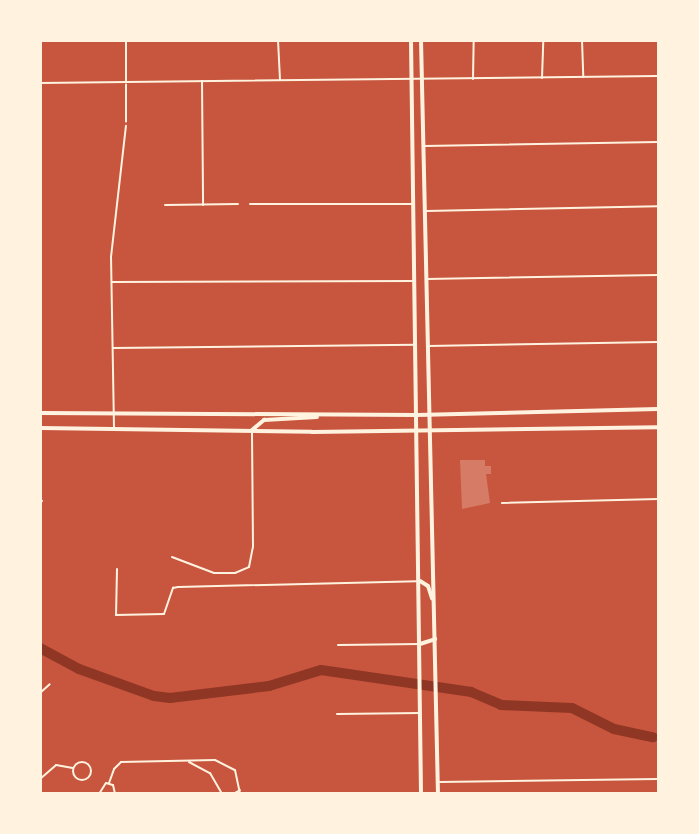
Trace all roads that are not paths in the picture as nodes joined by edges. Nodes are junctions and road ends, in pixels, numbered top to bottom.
1 (126, 40) edge
2 (278, 40) edge
3 (411, 40) edge
4 (422, 40) edge
5 (474, 40) edge
6 (543, 40) edge
7 (582, 40) edge
8 (658, 76) edge
9 (542, 78) junction
10 (583, 78) junction
11 (473, 79) junction
12 (280, 80) junction
13 (423, 80) junction
14 (202, 81) junction
15 (411, 81) junction
16 (40, 82) edge
17 (126, 82) junction
18 (126, 126) road end
19 (658, 142) edge
20 (424, 146) junction
21 (238, 204) dead end
22 (250, 204) dead end
23 (412, 204) junction
24 (165, 205) dead end
25 (203, 205) junction
26 (658, 206) edge
27 (426, 211) junction
28 (658, 274) edge
29 (427, 279) junction
30 (414, 281) junction
31 (112, 282) junction
32 (658, 342) edge
33 (416, 345) junction
34 (428, 346) junction
35 (113, 348) junction
36 (658, 409) edge
37 (114, 412) junction
38 (40, 413) edge
39 (322, 415) junction
40 (429, 415) junction
41 (417, 416) junction
42 (658, 427) edge
43 (114, 428) junction
44 (40, 429) edge
45 (252, 430) junction
46 (418, 431) junction
47 (429, 431) junction
48 (658, 499) edge
49 (502, 503) dead end
50 (172, 557) dead end
51 (117, 569) dead end
52 (420, 581) junction
53 (434, 604) junction
54 (435, 639) junction
55 (420, 644) junction
56 (339, 645) dead end
57 (50, 684) dead end
58 (40, 693) edge
59 (420, 713) junction
60 (337, 714) dead end
61 (183, 760) junction
62 (74, 768) junction
63 (40, 779) edge
64 (658, 779) edge
65 (440, 782) junction
66 (109, 783) junction
67 (240, 792) edge
68 (99, 794) edge
69 (115, 794) edge
70 (222, 794) edge
71 (233, 794) edge
72 (421, 794) edge
73 (438, 794) edge

1 - 17 street
2 - 12 street
3 - 15 main road
4 - 13 main road
5 - 11 street
6 - 9 street
7 - 10 street
8 - 10 street
9 - 10 street
9 - 11 street
11 - 13 street
12 - 14 street
12 - 15 street
13 - 15 street
13 - 20 main road
14 - 17 street
14 - 25 street
15 - 23 main road
16 - 17 street
18 - 31 street
19 - 20 street
20 - 27 main road
21 - 25 street
22 - 23 street
23 - 30 main road
24 - 25 street
26 - 27 street
27 - 29 main road
28 - 29 street
29 - 34 main road
30 - 31 street
30 - 33 main road
31 - 35 street
32 - 34 street
33 - 35 street
33 - 41 main road
34 - 40 main road
35 - 37 street
36 - 40 main road
37 - 38 main road
37 - 39 main road
37 - 43 street
39 - 41 main road
39 - 45 main road
40 - 41 main road
40 - 47 main road
41 - 46 main road
42 - 47 main road
43 - 44 main road
43 - 45 main road
45 - 46 main road
45 - 50 street
46 - 47 main road
46 - 52 main road
47 - 53 main road
48 - 49 lane
51 - 52 street
52 - 53 main road
52 - 55 main road
53 - 54 main road
54 - 55 main road
54 - 65 main road
55 - 56 street
55 - 59 main road
57 - 58 street
59 - 60 street
59 - 72 main road
61 - 66 street
61 - 67 street
61 - 70 street
62 - 62 street
62 - 63 street
64 - 65 street
65 - 73 main road
66 - 68 street
66 - 69 street
67 - 71 street

